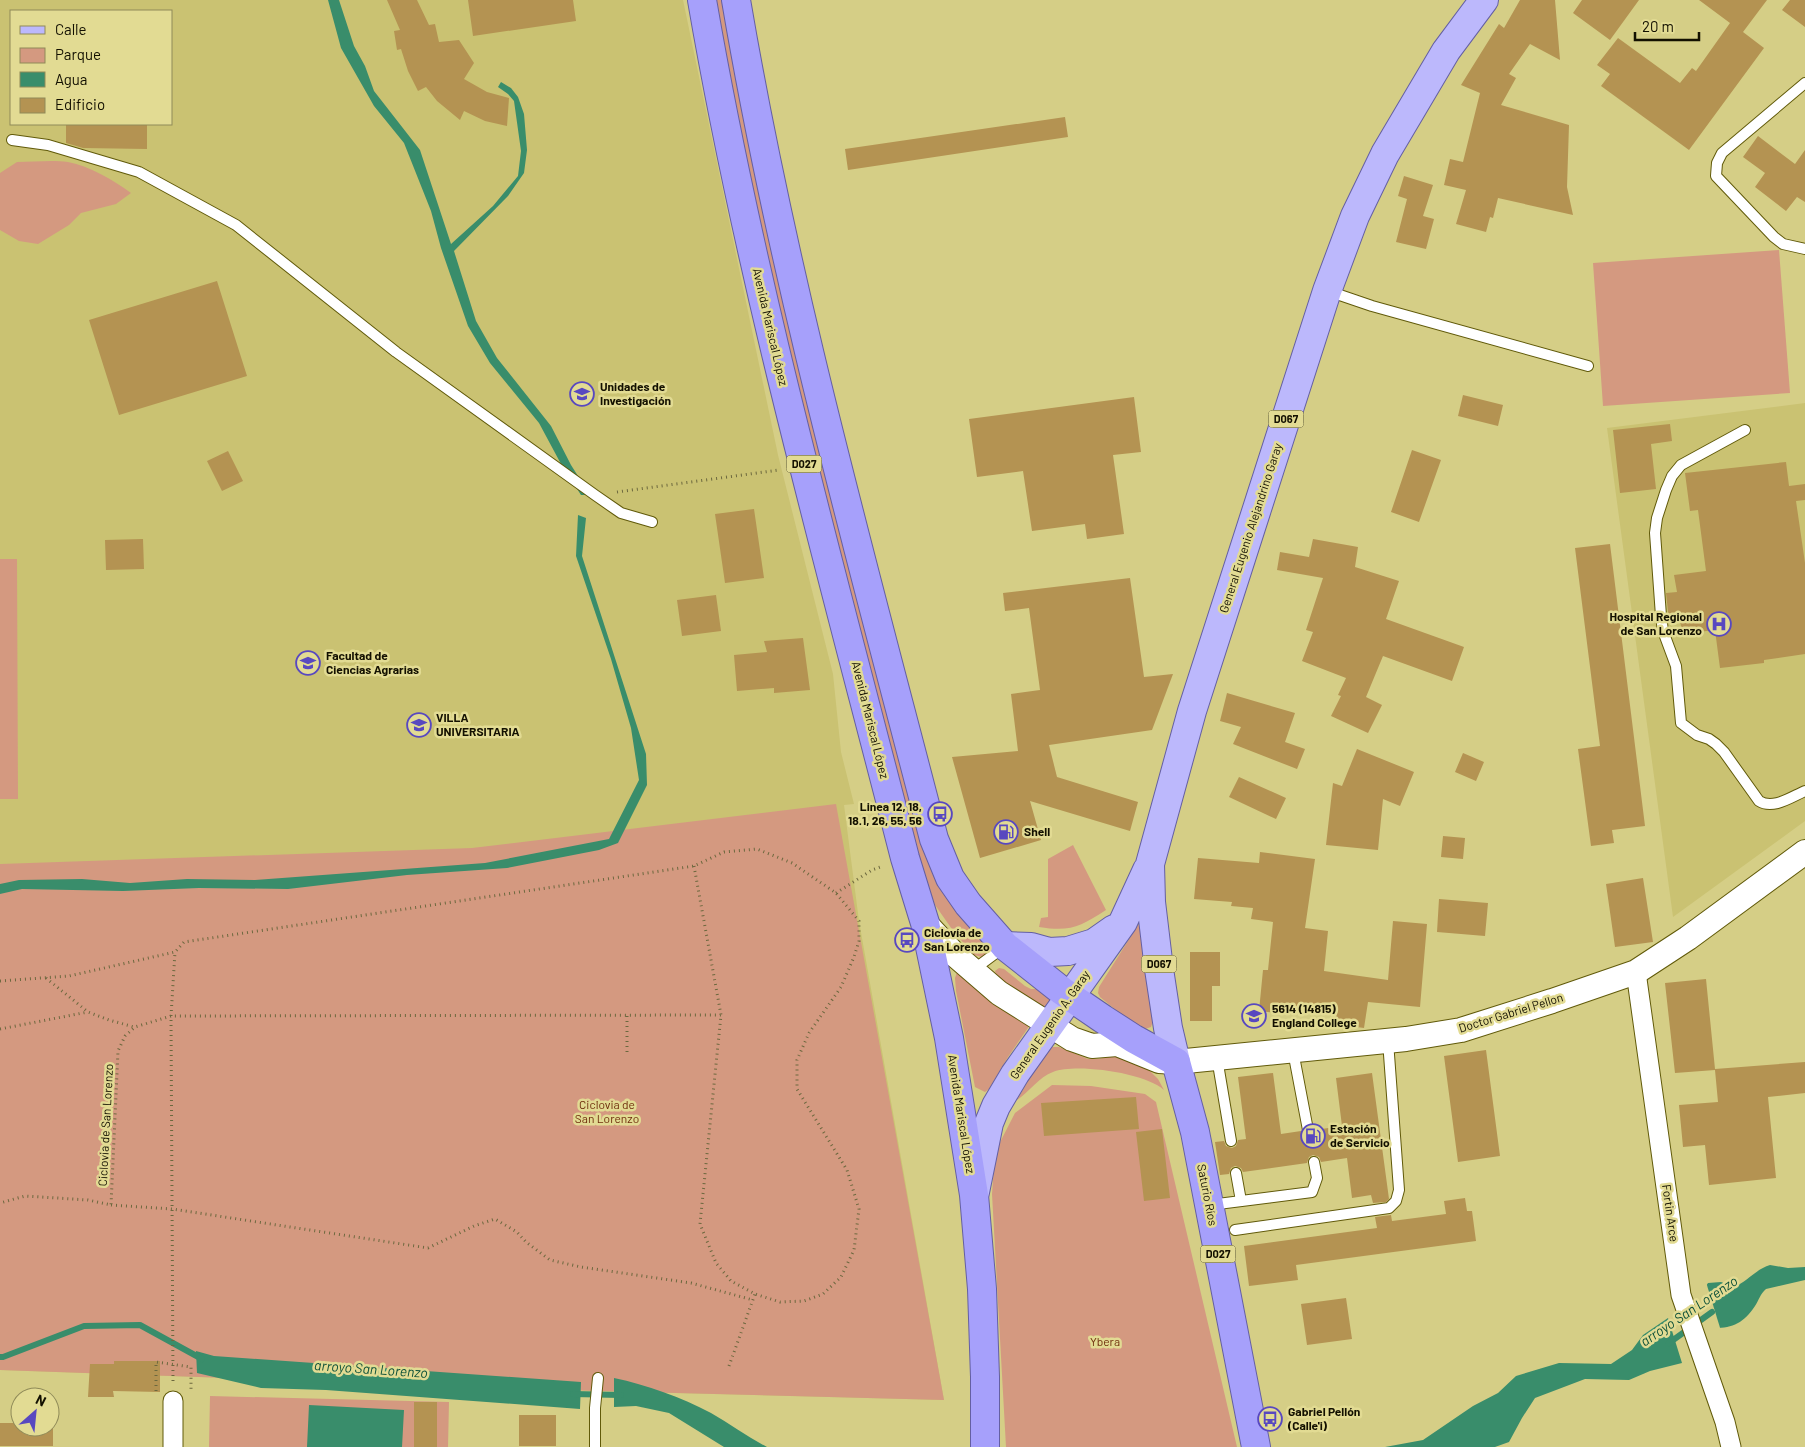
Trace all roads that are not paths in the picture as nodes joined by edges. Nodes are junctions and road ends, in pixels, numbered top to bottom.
1 (702, 0) edge
2 (736, 0) edge
3 (1484, 0) edge
4 (1805, 84) edge
5 (12, 140) dead end
6 (1805, 249) edge
7 (1327, 291) junction
8 (1588, 366) dead end
9 (1745, 430) dead end
10 (652, 522) dead end
11 (1805, 791) edge
12 (1805, 852) edge
13 (1150, 864) junction
14 (1123, 922) junction
15 (925, 923) junction
16 (1005, 946) junction
17 (973, 970) junction
18 (1636, 972) junction
19 (1071, 996) junction
20 (1049, 1026) junction
21 (1388, 1041) junction
22 (1293, 1051) junction
23 (1218, 1058) junction
24 (1176, 1062) junction
25 (1308, 1130) dead end
26 (1231, 1140) dead end
27 (1314, 1162) dead end
28 (1236, 1173) dead end
29 (974, 1195) junction
30 (1241, 1201) junction
31 (1209, 1206) junction
32 (1235, 1230) dead end
33 (598, 1378) dead end
34 (173, 1401) road end
35 (173, 1447) edge
36 (596, 1447) edge
37 (986, 1447) edge
38 (1256, 1447) edge
39 (1731, 1447) edge

1 - 15 highway, Avenida Mariscal López / D027
2 - 16 highway, D027
3 - 7 main road, General Eugenio Alejandrino Garay / D067
4 - 6 lane
5 - 10 lane
7 - 8 lane
7 - 13 main road, General Eugenio Alejandrino Garay / D067
9 - 11 lane
12 - 18 street, Doctor Gabriel Pellon
13 - 14 main road, General Eugenio A. Garay / D067
13 - 24 main road, General Eugenio Alejandrino Garay / D067
14 - 16 main road
14 - 19 main road, General Eugenio A. Garay / D067
15 - 17 street, Doctor Gabriel Pellon
15 - 29 highway, Avenida Mariscal López / D027
16 - 17 lane
16 - 19 highway, D027
17 - 20 street, Doctor Gabriel Pellon
18 - 21 street, Doctor Gabriel Pellon
18 - 39 street, Fortin Arce
19 - 20 main road, General Eugenio A. Garay / D067
19 - 24 highway, D027
20 - 24 street, Doctor Gabriel Pellon
20 - 29 main road, General Eugenio A. Garay / D067
21 - 22 street, Doctor Gabriel Pellon
21 - 32 lane
22 - 23 street, Doctor Gabriel Pellon
22 - 25 lane
23 - 24 street, Doctor Gabriel Pellon
23 - 26 lane
24 - 31 highway, Saturio Ríos / D027
27 - 30 lane
28 - 30 lane
29 - 37 highway, Avenida Mariscal López / D027
30 - 31 lane
31 - 38 highway, Saturio Ríos / D027
33 - 36 lane
34 - 35 street

